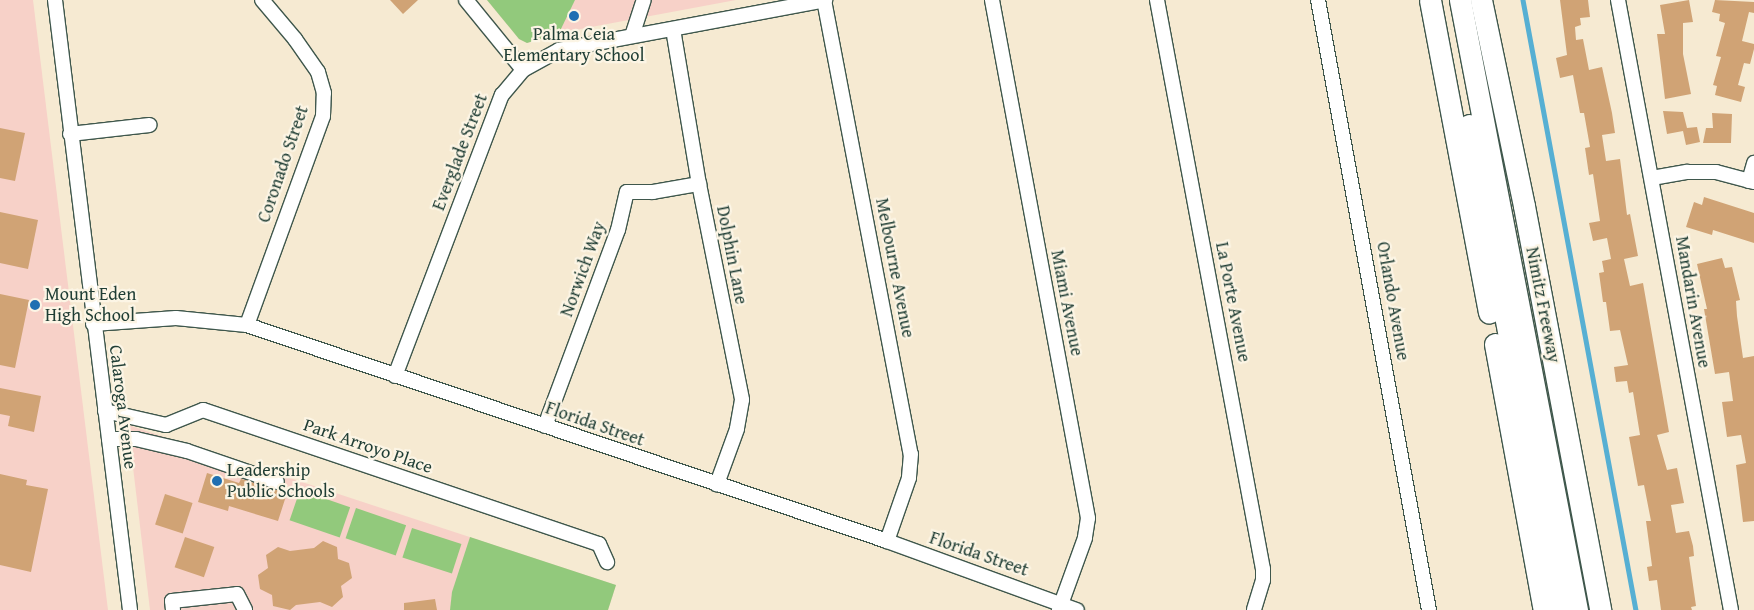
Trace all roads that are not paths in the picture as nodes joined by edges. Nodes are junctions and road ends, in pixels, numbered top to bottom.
1 (55, 0) edge
2 (262, 0) edge
3 (466, 0) edge
4 (644, 0) edge
5 (824, 0) edge
6 (992, 0) edge
7 (1157, 0) edge
8 (1318, 0) edge
9 (1430, 0) edge
10 (1445, 0) edge
11 (1460, 0) edge
12 (1481, 0) edge
13 (1618, 0) edge
14 (673, 29) junction
15 (632, 36) junction
16 (524, 70) junction
17 (149, 126) dead end
18 (70, 134) junction
19 (1754, 163) edge
20 (1652, 178) junction
21 (1752, 182) edge
22 (699, 184) junction
23 (1524, 206) junction
24 (1510, 253) junction
25 (93, 324) junction
26 (247, 325) junction
27 (395, 376) junction
28 (105, 411) junction
29 (545, 426) junction
30 (109, 439) junction
31 (277, 482) dead end
32 (717, 484) junction
33 (887, 541) junction
34 (607, 562) dead end
35 (1060, 607) edge
36 (130, 610) edge
37 (173, 610) edge
38 (245, 610) edge
39 (1077, 610) edge
40 (1254, 610) edge
41 (1429, 610) edge
42 (1544, 610) edge
43 (1561, 610) edge
44 (1577, 610) edge
45 (1600, 610) edge
46 (1731, 610) edge

1 - 18 street, Calaroga Avenue
2 - 26 street, Coronado Street
3 - 16 street
4 - 15 street
5 - 14 street, Everglade Street
5 - 33 street, Melbourne Avenue
6 - 35 street, Miami Avenue
7 - 40 street, La Porte Avenue
8 - 41 street, Orlando Avenue
9 - 42 highway
10 - 43 highway
11 - 24 highway
12 - 23 highway, Nimitz Freeway
13 - 20 street, Mandarin Avenue
14 - 15 street, Everglade Street
14 - 22 street, Dolphin Lane
15 - 16 street, Everglade Street
16 - 27 street, Everglade Street
17 - 18 street
18 - 25 street, Calaroga Avenue
19 - 21 street
20 - 21 street
20 - 46 street, Mandarin Avenue
22 - 29 street, Norwich Way
22 - 32 street, Dolphin Lane
23 - 24 highway
23 - 45 highway, Nimitz Freeway
24 - 44 highway
25 - 26 street, Florida Street
25 - 28 street, Calaroga Avenue
26 - 27 street, Florida Street
27 - 29 street, Florida Street
28 - 30 street, Calaroga Avenue
28 - 34 street, Park Arroyo Place
29 - 32 street, Florida Street
30 - 31 street
30 - 36 street, Calaroga Avenue
32 - 33 street, Florida Street
33 - 35 street, Florida Street
35 - 39 street, Florida Street
37 - 38 street

